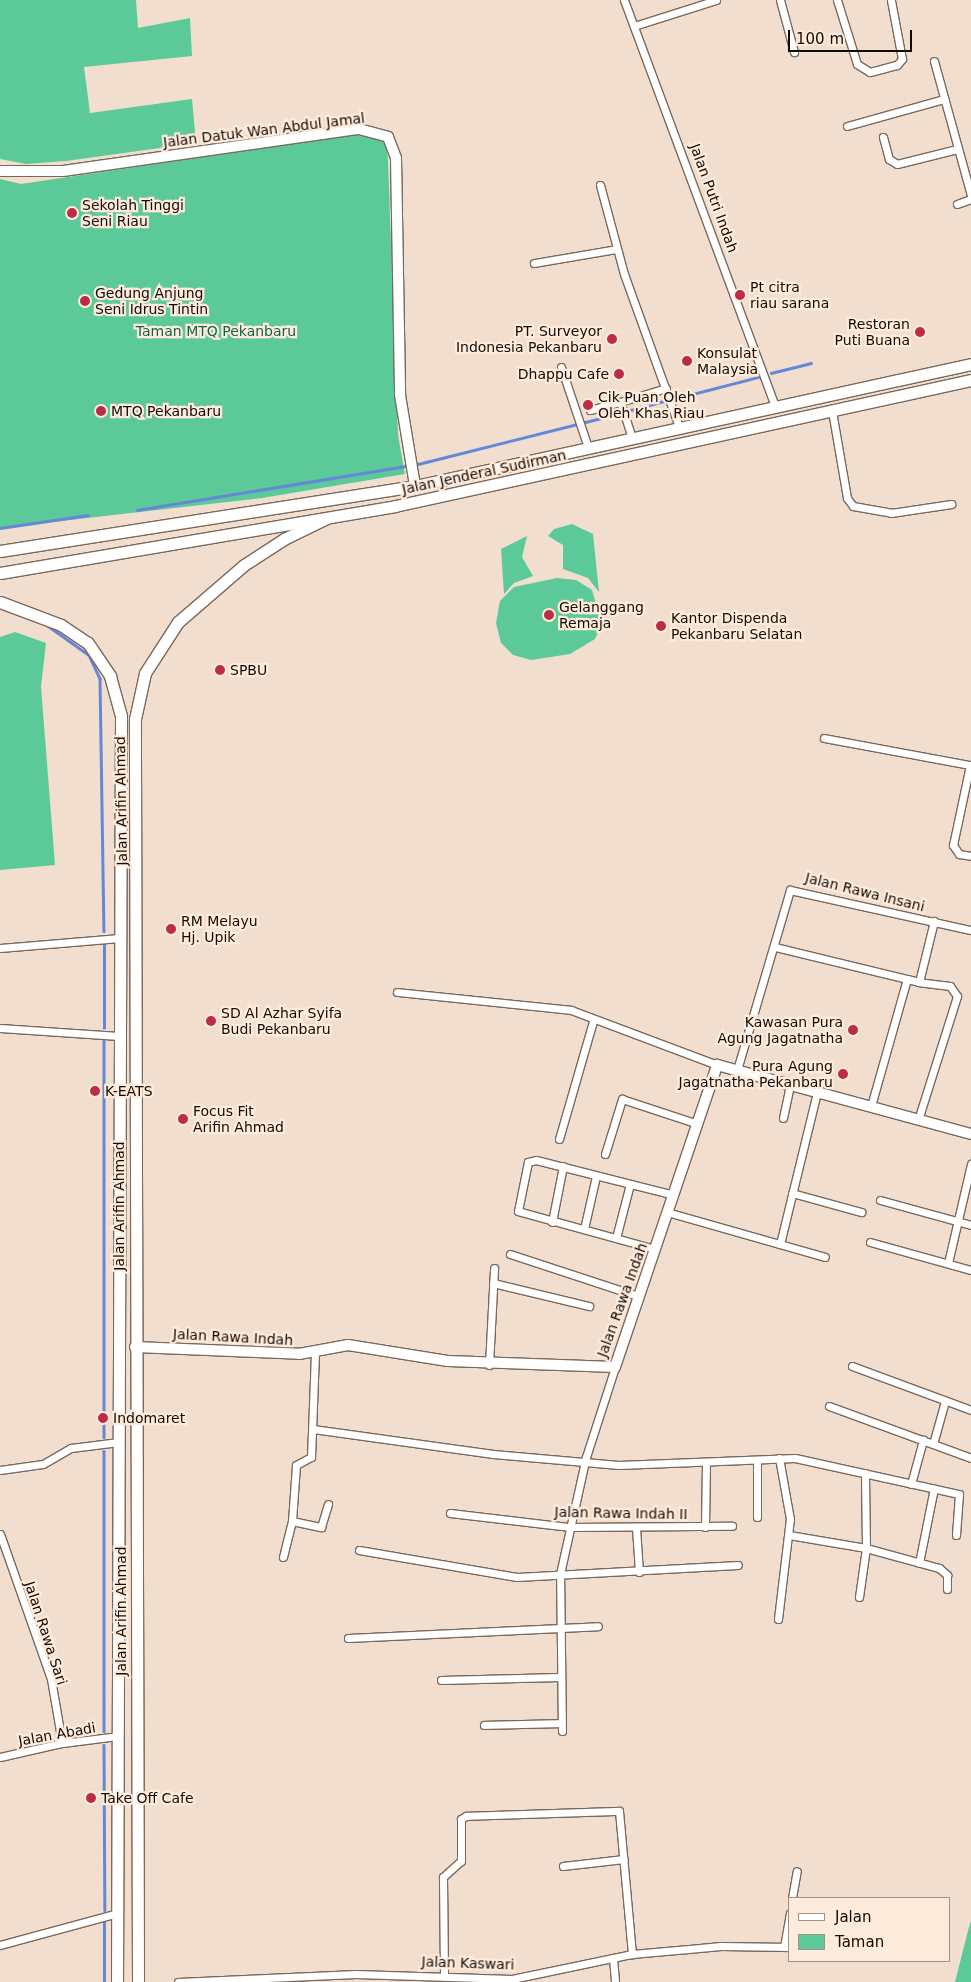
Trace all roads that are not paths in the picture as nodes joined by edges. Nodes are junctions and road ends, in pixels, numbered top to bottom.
1 (624, 0) edge
2 (716, 0) edge
3 (780, 0) edge
4 (837, 0) edge
5 (890, 0) edge
6 (634, 26) junction
7 (794, 52) dead end
8 (934, 61) dead end
9 (944, 99) junction
10 (847, 126) dead end
11 (883, 137) dead end
12 (957, 149) junction
13 (0, 171) edge
14 (600, 185) dead end
15 (971, 195) edge
16 (971, 199) edge
17 (957, 204) dead end
18 (617, 249) junction
19 (534, 263) dead end
20 (971, 364) edge
21 (561, 367) dead end
22 (971, 380) edge
23 (666, 388) junction
24 (620, 402) junction
25 (775, 405) junction
26 (758, 409) junction
27 (590, 410) dead end
28 (832, 411) junction
29 (679, 428) junction
30 (762, 428) junction
31 (632, 438) junction
32 (588, 447) junction
33 (415, 486) junction
34 (951, 504) dead end
35 (326, 519) junction
36 (132, 531) junction
37 (104, 536) junction
38 (135, 550) junction
39 (0, 551) edge
40 (106, 555) junction
41 (0, 573) edge
42 (0, 602) edge
43 (824, 738) dead end
44 (970, 763) edge
45 (971, 856) edge
46 (934, 921) junction
47 (971, 930) edge
48 (120, 938) junction
49 (775, 947) junction
50 (0, 948) edge
51 (906, 979) junction
52 (919, 982) junction
53 (397, 992) dead end
54 (593, 1021) junction
55 (0, 1028) edge
56 (119, 1036) junction
57 (717, 1065) junction
58 (737, 1070) junction
59 (790, 1084) junction
60 (817, 1092) junction
61 (871, 1106) junction
62 (783, 1118) dead end
63 (918, 1120) junction
64 (698, 1124) junction
65 (971, 1134) edge
66 (559, 1139) dead end
67 (605, 1154) dead end
68 (971, 1164) edge
69 (118, 1165) junction
70 (134, 1166) junction
71 (563, 1166) junction
72 (596, 1176) junction
73 (630, 1184) junction
74 (792, 1193) junction
75 (674, 1196) junction
76 (880, 1200) dead end
77 (667, 1212) junction
78 (862, 1212) dead end
79 (957, 1220) junction
80 (552, 1222) junction
81 (971, 1225) edge
82 (584, 1229) junction
83 (616, 1238) junction
84 (870, 1242) dead end
85 (780, 1244) junction
86 (655, 1249) junction
87 (510, 1254) dead end
88 (825, 1257) dead end
89 (948, 1263) junction
90 (494, 1268) dead end
91 (971, 1270) edge
92 (493, 1283) junction
93 (638, 1296) junction
94 (590, 1306) dead end
95 (139, 1347) junction
96 (315, 1353) junction
97 (489, 1365) junction
98 (852, 1366) dead end
99 (615, 1367) junction
100 (944, 1401) junction
101 (828, 1406) dead end
102 (971, 1410) edge
103 (313, 1429) junction
104 (923, 1440) junction
105 (119, 1442) junction
106 (933, 1444) junction
107 (779, 1458) junction
108 (971, 1458) edge
109 (757, 1460) junction
110 (585, 1462) junction
111 (706, 1464) junction
112 (0, 1470) edge
113 (865, 1473) junction
114 (911, 1484) junction
115 (934, 1488) junction
116 (328, 1504) dead end
117 (450, 1513) dead end
118 (757, 1517) dead end
119 (292, 1521) junction
120 (732, 1526) dead end
121 (570, 1527) junction
122 (705, 1527) junction
123 (636, 1528) junction
124 (0, 1534) edge
125 (956, 1535) dead end
126 (789, 1536) junction
127 (866, 1548) junction
128 (359, 1550) dead end
129 (283, 1557) dead end
130 (919, 1563) junction
131 (738, 1565) dead end
132 (639, 1572) junction
133 (560, 1574) junction
134 (947, 1589) dead end
135 (859, 1597) dead end
136 (778, 1619) dead end
137 (598, 1626) dead end
138 (558, 1628) junction
139 (348, 1638) dead end
140 (559, 1677) junction
141 (441, 1680) dead end
142 (561, 1722) junction
143 (484, 1725) dead end
144 (562, 1731) dead end
145 (118, 1736) junction
146 (62, 1742) junction
147 (0, 1757) edge
148 (119, 1810) junction
149 (138, 1814) junction
150 (624, 1860) junction
151 (563, 1866) dead end
152 (797, 1871) dead end
153 (792, 1897) edge
154 (118, 1913) junction
155 (0, 1945) edge
156 (787, 1947) edge
157 (632, 1954) junction
158 (613, 1958) junction
159 (444, 1973) junction
160 (493, 1980) edge
161 (117, 1982) edge
162 (138, 1982) edge
163 (178, 1982) edge
164 (614, 1982) edge

1 - 6 street, Jalan Putri Indah
2 - 6 street
3 - 7 street
4 - 5 street
6 - 25 street, Jalan Putri Indah
8 - 9 street
9 - 10 street
9 - 12 street
11 - 12 street
12 - 15 street
13 - 33 street, Jalan Datuk Wan Abdul Jamal
14 - 18 street
16 - 17 street
18 - 19 street
18 - 23 street
20 - 25 main road, Jalan Jenderal Sudirman
21 - 32 street
22 - 28 main road, Jalan Jenderal Sudirman
23 - 24 street
23 - 29 street
24 - 27 street
24 - 31 street
25 - 26 main road, Jalan Jenderal Sudirman
26 - 29 main road, Jalan Jenderal Sudirman
26 - 30 main road
28 - 30 main road, Jalan Jenderal Sudirman
28 - 34 street
29 - 31 main road, Jalan Jenderal Sudirman
30 - 35 main road, Jalan Jenderal Sudirman
31 - 32 main road, Jalan Jenderal Sudirman
32 - 33 main road, Jalan Jenderal Sudirman
33 - 36 main road, Jalan Jenderal Sudirman
35 - 38 main road, Jalan Jenderal Sudirman
35 - 70 main road, Jalan Arifin Ahmad
36 - 37 main road, Jalan Jenderal Sudirman
36 - 38 main road
37 - 39 main road, Jalan Jenderal Sudirman
37 - 40 main road
38 - 40 main road, Jalan Jenderal Sudirman
40 - 41 main road, Jalan Jenderal Sudirman
42 - 48 main road, Jalan Arifin Ahmad
43 - 44 street
44 - 45 street
46 - 47 street, Jalan Rawa Insani
46 - 49 street, Jalan Rawa Insani
46 - 52 street
48 - 50 street
48 - 56 main road, Jalan Arifin Ahmad
49 - 51 street
49 - 58 street, Jalan Rawa Insani
51 - 52 street
51 - 61 street
52 - 63 street
53 - 54 street
54 - 57 street
54 - 66 street
55 - 56 street
56 - 69 main road, Jalan Arifin Ahmad
57 - 58 street
57 - 64 street, Jalan Rawa Indah
58 - 59 street
59 - 60 street
59 - 62 street
60 - 61 street
60 - 74 street
61 - 63 street
63 - 65 street
64 - 67 street
64 - 75 street, Jalan Rawa Indah
68 - 79 street
69 - 70 main road
69 - 105 main road, Jalan Arifin Ahmad
70 - 95 main road, Jalan Arifin Ahmad
71 - 72 street
71 - 80 street
71 - 80 street
72 - 73 street
72 - 82 street
73 - 75 street
73 - 83 street
74 - 78 street
74 - 85 street
75 - 77 street, Jalan Rawa Indah
76 - 79 street
77 - 85 street
77 - 86 street, Jalan Rawa Indah
79 - 81 street
79 - 89 street
80 - 82 street
82 - 83 street
83 - 86 street
84 - 89 street
85 - 88 street
86 - 93 street, Jalan Rawa Indah
87 - 93 street
89 - 91 street
90 - 92 street
92 - 94 street
92 - 97 street
93 - 99 street, Jalan Rawa Indah
95 - 96 street, Jalan Rawa Indah
95 - 149 main road, Jalan Arifin Ahmad
96 - 97 street, Jalan Rawa Indah
96 - 103 street
97 - 99 street, Jalan Rawa Indah
98 - 100 street
99 - 110 street
100 - 102 street
100 - 106 street
101 - 104 street
103 - 110 street
103 - 119 street
104 - 106 street
104 - 114 street
105 - 112 street
105 - 145 main road, Jalan Arifin Ahmad
106 - 108 street
107 - 109 street
107 - 113 street
107 - 126 street
109 - 111 street
109 - 118 street
110 - 111 street
110 - 121 street
111 - 122 street
113 - 114 street
113 - 127 street
114 - 115 street
115 - 125 street
115 - 130 street
116 - 119 street
117 - 121 street, Jalan Rawa Indah II
119 - 129 street
120 - 122 street, Jalan Rawa Indah II
121 - 123 street, Jalan Rawa Indah II
121 - 133 street
122 - 123 street, Jalan Rawa Indah II
123 - 132 street
124 - 146 street, Jalan Rawa Sari
126 - 127 street
126 - 136 street
127 - 130 street
127 - 135 street
128 - 133 street
130 - 134 street
131 - 132 street
132 - 133 street
133 - 138 street
137 - 138 street
138 - 139 street
138 - 140 street
140 - 141 street
140 - 142 street
142 - 143 street
142 - 144 street
145 - 146 street, Jalan Abadi
145 - 148 main road, Jalan Arifin Ahmad
146 - 147 street, Jalan Abadi
148 - 149 main road
148 - 154 main road, Jalan Arifin Ahmad
149 - 162 main road, Jalan Arifin Ahmad
150 - 151 street
150 - 157 street
150 - 159 street
152 - 153 street
154 - 155 street
154 - 161 main road, Jalan Arifin Ahmad
156 - 157 street, Jalan Kaswari
157 - 158 street, Jalan Kaswari
158 - 160 street, Jalan Kaswari
158 - 164 street
159 - 160 street, Jalan Kaswari
159 - 163 street, Jalan Kaswari

